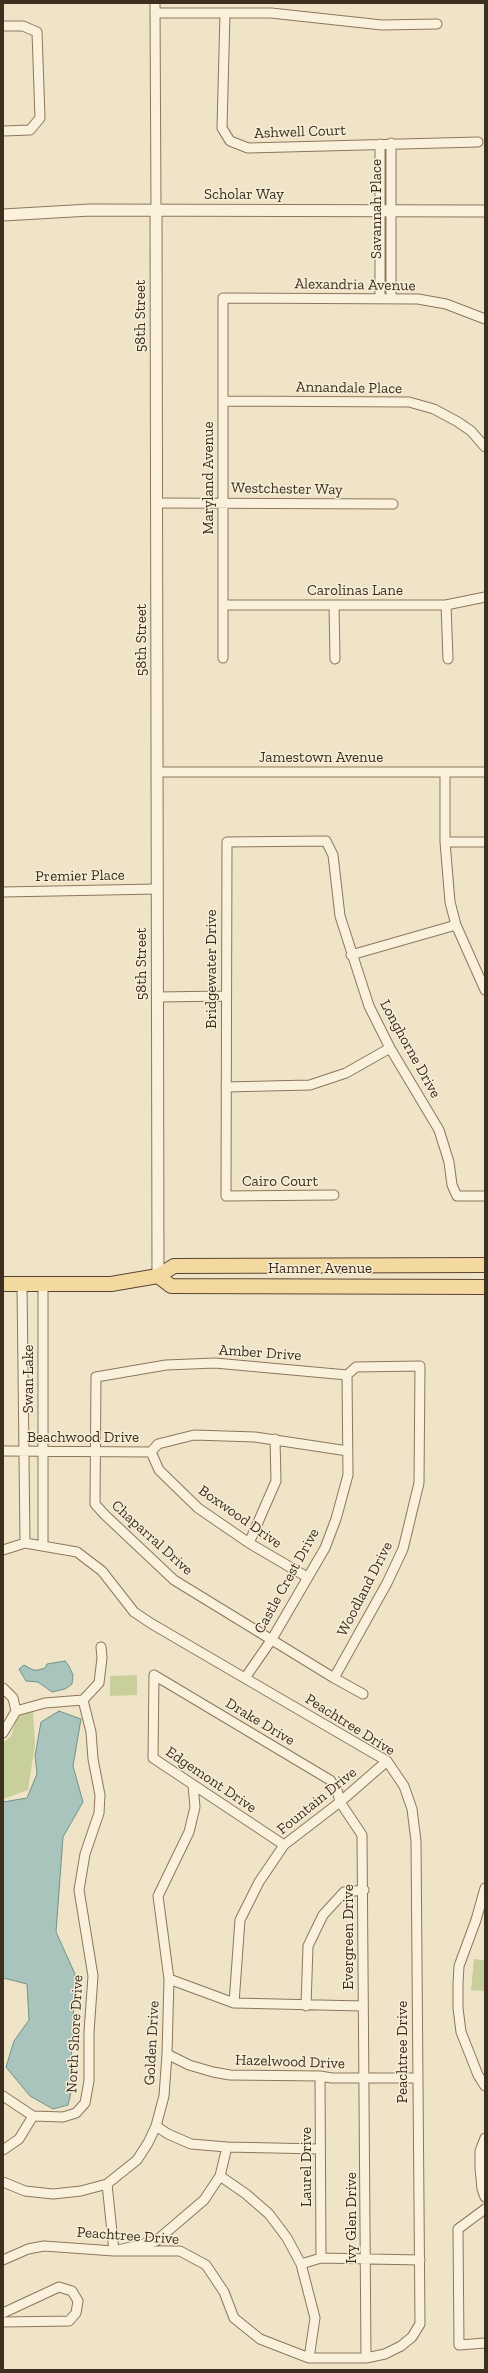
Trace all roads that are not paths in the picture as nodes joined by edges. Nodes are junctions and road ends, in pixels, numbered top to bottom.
1 (155, 3) edge
2 (155, 13) junction
3 (225, 13) junction
4 (437, 24) dead end
5 (3, 26) edge
6 (3, 132) edge
7 (478, 142) dead end
8 (391, 143) junction
9 (380, 144) junction
10 (156, 210) junction
11 (387, 211) junction
12 (485, 211) edge
13 (3, 216) edge
14 (223, 298) joint
15 (380, 299) junction
16 (391, 299) junction
17 (485, 319) edge
18 (223, 401) junction
19 (485, 447) edge
20 (223, 502) junction
21 (156, 503) junction
22 (393, 504) dead end
23 (485, 597) edge
24 (223, 605) junction
25 (334, 605) junction
26 (446, 606) junction
27 (223, 658) dead end
28 (335, 659) dead end
29 (448, 659) dead end
30 (157, 772) junction
31 (445, 772) junction
32 (485, 772) edge
33 (326, 841) joint
34 (445, 842) junction
35 (485, 842) edge
36 (157, 888) junction
37 (3, 892) edge
38 (456, 925) junction
39 (351, 955) junction
40 (485, 990) edge
41 (226, 996) junction
42 (157, 997) junction
43 (390, 1048) junction
44 (226, 1087) junction
45 (334, 1195) dead end
46 (226, 1196) joint
47 (485, 1196) edge
48 (485, 1266) edge
49 (158, 1276) junction
50 (3, 1284) edge
51 (22, 1284) junction
52 (43, 1284) junction
53 (485, 1287) edge
54 (347, 1375) junction
55 (96, 1377) joint
56 (275, 1439) junction
57 (3, 1451) edge
58 (25, 1451) junction
59 (348, 1451) junction
60 (42, 1452) junction
61 (95, 1452) junction
62 (151, 1452) junction
63 (25, 1543) junction
64 (249, 1543) junction
65 (44, 1545) junction
66 (3, 1550) edge
67 (308, 1577) junction
68 (272, 1638) junction
69 (101, 1647) dead end
70 (154, 1675) joint
71 (246, 1678) junction
72 (334, 1678) junction
73 (3, 1688) edge
74 (362, 1694) dead end
75 (83, 1700) junction
76 (16, 1710) junction
77 (3, 1733) edge
78 (387, 1761) junction
79 (193, 1785) junction
80 (340, 1802) junction
81 (284, 1845) junction
82 (485, 1888) edge
83 (364, 1890) junction
84 (169, 1979) junction
85 (234, 2002) junction
86 (306, 2006) junction
87 (363, 2006) junction
88 (167, 2054) junction
89 (320, 2076) junction
90 (365, 2078) junction
91 (417, 2078) junction
92 (485, 2086) edge
93 (3, 2096) edge
94 (33, 2116) junction
95 (156, 2126) junction
96 (485, 2138) edge
97 (227, 2147) junction
98 (320, 2149) junction
99 (3, 2150) edge
100 (220, 2176) junction
101 (3, 2182) edge
102 (106, 2184) junction
103 (485, 2197) edge
104 (485, 2209) edge
105 (114, 2251) junction
106 (321, 2258) junction
107 (3, 2260) edge
108 (366, 2260) junction
109 (420, 2260) junction
110 (301, 2264) junction
111 (3, 2313) edge
112 (3, 2322) edge
113 (485, 2343) edge
114 (309, 2358) junction
115 (366, 2358) junction

1 - 2 street, 58th Street
2 - 3 street
2 - 10 street, 58th Street
3 - 4 street
3 - 9 street, Ashwell Court
5 - 6 street
7 - 8 street, Ashwell Court
8 - 9 street, Ashwell Court
8 - 11 street, Savannah Place
9 - 11 street, Savannah Place
10 - 11 street, Scholar Way
10 - 13 street, Scholar Way
10 - 21 street, 58th Street
11 - 12 street, Scholar Way
11 - 15 street, Savannah Place
11 - 16 street, Savannah Place
14 - 15 street, Alexandria Avenue
14 - 18 street, Maryland Avenue
15 - 16 street, Alexandria Avenue
16 - 17 street, Alexandria Avenue
18 - 19 street, Annandale Place
18 - 20 street, Maryland Avenue
20 - 21 street, Westchester Way
20 - 22 street, Westchester Way
20 - 24 street, Maryland Avenue
21 - 30 street, 58th Street
23 - 26 street, Carolinas Lane
24 - 25 street, Carolinas Lane
24 - 27 street, Maryland Avenue
25 - 26 street, Carolinas Lane
25 - 28 street
26 - 29 street
30 - 31 street, Jamestown Avenue
30 - 36 street, 58th Street
31 - 32 street, Jamestown Avenue
31 - 34 street
33 - 39 street, Longhorne Drive
33 - 41 street, Bridgewater Drive
34 - 35 street
34 - 38 street
36 - 37 street, Premier Place
36 - 42 street, 58th Street
38 - 39 street
38 - 40 street
39 - 43 street, Longhorne Drive
41 - 42 street
41 - 44 street, Bridgewater Drive
42 - 49 street, 58th Street
43 - 44 street
43 - 47 street, Longhorne Drive
44 - 46 street, Bridgewater Drive
45 - 46 street, Cairo Court
48 - 49 main road, Hamner Avenue
49 - 52 main road, Hamner Avenue
49 - 53 main road, Hamner Avenue
50 - 51 main road, Hamner Avenue
51 - 52 main road, Hamner Avenue
51 - 58 street, Swan Lake
52 - 60 street, Swan Lake
54 - 55 street, Amber Drive
54 - 59 street, Castle Crest Drive
54 - 72 street, Woodland Drive
55 - 61 street, Chaparral Drive
56 - 59 street, Beachwood Drive
56 - 62 street, Beachwood Drive
56 - 64 street
57 - 58 street, Beachwood Drive
58 - 60 street, Beachwood Drive
58 - 63 street, Swan Lake
59 - 67 street, Castle Crest Drive
60 - 61 street, Beachwood Drive
60 - 65 street, Swan Lake
61 - 62 street, Beachwood Drive
61 - 68 street, Chaparral Drive
62 - 64 street, Boxwood Drive
63 - 65 street, Peachtree Drive
63 - 66 street, Peachtree Drive
64 - 67 street, Boxwood Drive
65 - 71 street, Peachtree Drive
67 - 68 street, Castle Crest Drive
68 - 71 street, Castle Crest Drive
68 - 72 street, Chaparral Drive
69 - 75 street
70 - 79 street, Edgemont Drive
70 - 80 street, Drake Drive
71 - 78 street, Peachtree Drive
72 - 74 street, Chaparral Drive
73 - 76 street
75 - 76 street
75 - 94 street, North Shore Drive
76 - 77 street
78 - 80 street, Fountain Drive
78 - 91 street, Peachtree Drive
79 - 81 street, Edgemont Drive
79 - 84 street, Golden Drive
80 - 81 street, Fountain Drive
80 - 83 street, Evergreen Drive
81 - 85 street, Fountain Drive
82 - 92 street
83 - 86 street
83 - 87 street, Evergreen Drive
84 - 85 street
84 - 88 street, Golden Drive
85 - 86 street
86 - 87 street
87 - 90 street, Evergreen Drive
88 - 89 street, Hazelwood Drive
88 - 95 street, Golden Drive
89 - 90 street, Hazelwood Drive
89 - 98 street, Laurel Drive
90 - 91 street, Hazelwood Drive
90 - 108 street, Ivy Glen Drive
91 - 109 street, Peachtree Drive
93 - 94 street
94 - 99 street
95 - 97 street
95 - 102 street, Golden Drive
96 - 103 street
97 - 98 street
97 - 100 street
98 - 106 street, Laurel Drive
100 - 105 street
100 - 110 street
101 - 102 street, Golden Drive
102 - 105 street
104 - 113 street
105 - 107 street, Peachtree Drive
105 - 114 street, Peachtree Drive
106 - 108 street
106 - 110 street
108 - 109 street
108 - 115 street, Ivy Glen Drive
109 - 115 street, Peachtree Drive
110 - 114 street
111 - 112 street
114 - 115 street, Peachtree Drive

